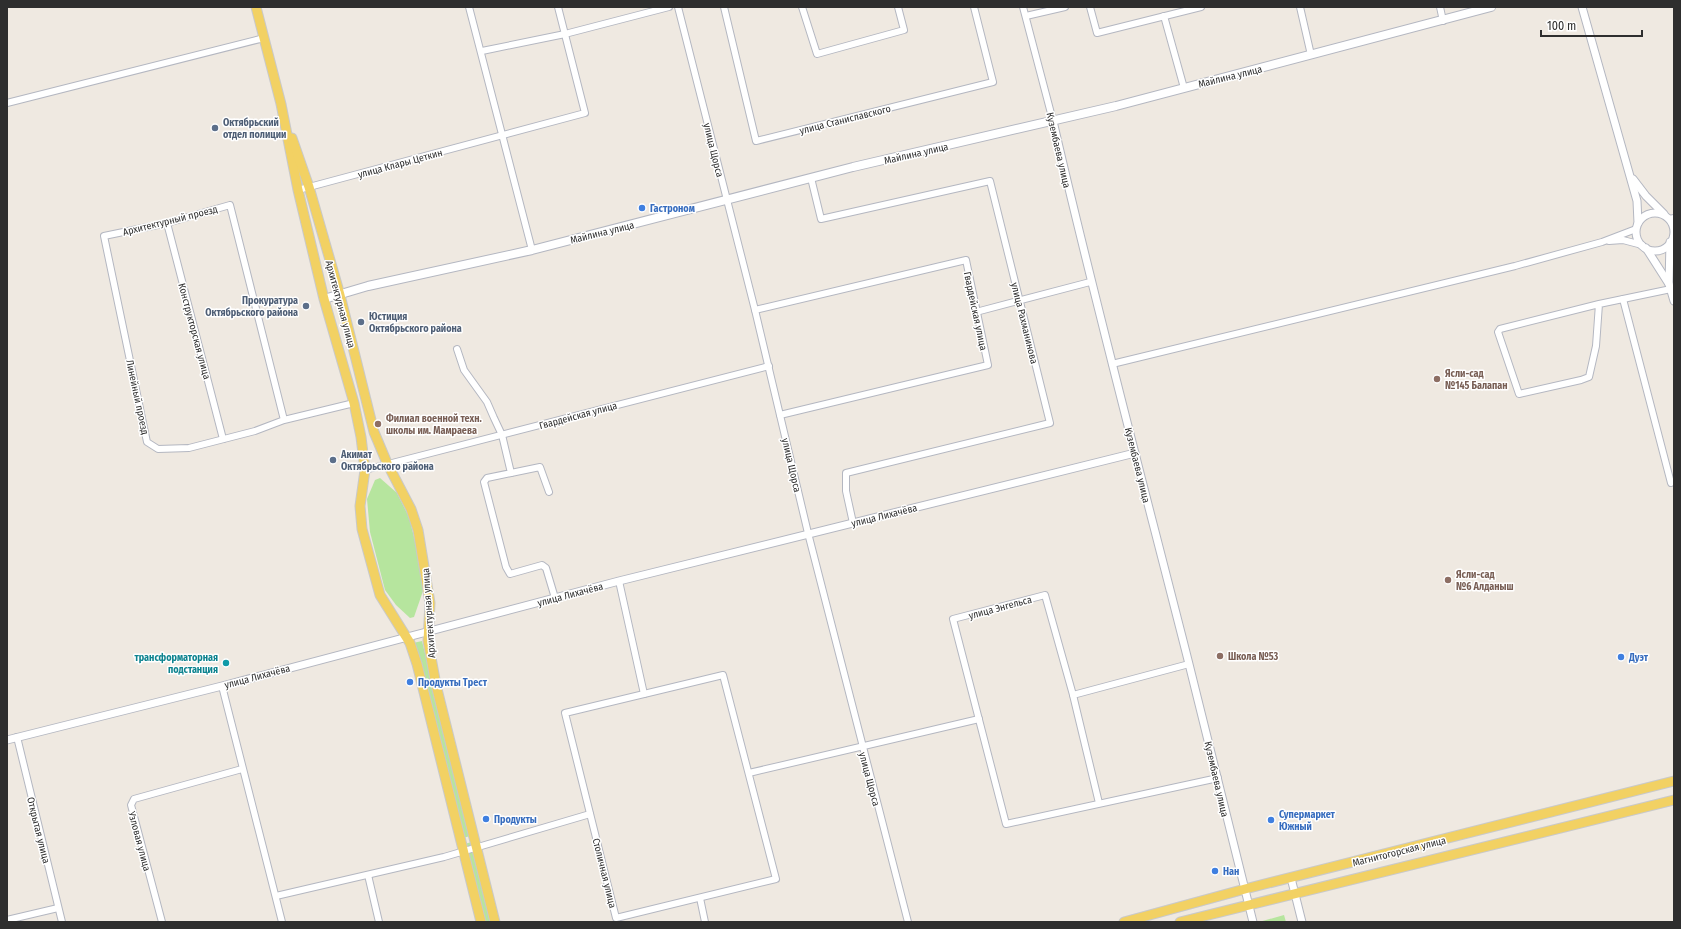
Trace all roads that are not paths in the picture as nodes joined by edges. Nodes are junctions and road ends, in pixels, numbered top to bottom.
1 (256, 7) edge
2 (469, 7) edge
3 (558, 7) edge
4 (669, 7) edge
5 (678, 7) edge
6 (724, 7) edge
7 (802, 7) edge
8 (898, 7) edge
9 (974, 7) edge
10 (1024, 7) edge
11 (1065, 7) edge
12 (1090, 7) edge
13 (1201, 7) edge
14 (1300, 7) edge
15 (1440, 7) edge
16 (1491, 7) edge
17 (1582, 7) edge
18 (1026, 16) junction
19 (1164, 16) junction
20 (1443, 21) junction
21 (565, 34) junction
22 (264, 38) junction
23 (482, 51) junction
24 (1312, 55) junction
25 (1184, 88) junction
26 (7, 103) edge
27 (281, 104) junction
28 (1053, 121) junction
29 (502, 135) junction
30 (1629, 173) junction
31 (811, 178) junction
32 (309, 187) junction
33 (298, 190) junction
34 (727, 201) junction
35 (1670, 218) edge
36 (167, 223) junction
37 (1637, 226) junction
38 (104, 236) joint
39 (1672, 239) edge
40 (1602, 242) junction
41 (1644, 247) junction
42 (532, 250) junction
43 (1090, 282) junction
44 (1670, 286) junction
45 (340, 295) junction
46 (324, 299) junction
47 (1623, 299) junction
48 (1020, 300) junction
49 (1674, 301) edge
50 (1599, 304) junction
51 (755, 310) junction
52 (976, 312) junction
53 (457, 349) dead end
54 (1112, 364) junction
55 (768, 366) junction
56 (354, 403) junction
57 (780, 415) junction
58 (284, 420) junction
59 (502, 435) junction
60 (223, 439) junction
61 (1135, 453) junction
62 (387, 464) junction
63 (366, 470) junction
64 (511, 473) junction
65 (1674, 482) edge
66 (548, 492) dead end
67 (853, 523) junction
68 (808, 533) junction
69 (619, 581) junction
70 (555, 598) junction
71 (430, 631) junction
72 (406, 636) junction
73 (1189, 664) junction
74 (222, 686) junction
75 (644, 694) junction
76 (1073, 695) junction
77 (979, 719) junction
78 (17, 737) junction
79 (7, 740) edge
80 (862, 748) junction
81 (242, 769) junction
82 (749, 774) junction
83 (1218, 778) junction
84 (1674, 781) edge
85 (1674, 800) edge
86 (1099, 803) junction
87 (590, 814) junction
88 (476, 848) junction
89 (464, 851) junction
90 (368, 875) junction
91 (1291, 878) junction
92 (1245, 889) junction
93 (1295, 893) junction
94 (276, 896) junction
95 (700, 898) junction
96 (1248, 904) junction
97 (58, 908) junction
98 (7, 920) edge
99 (62, 922) edge
100 (162, 922) edge
101 (282, 922) edge
102 (379, 922) edge
103 (481, 922) edge
104 (495, 922) edge
105 (705, 922) edge
106 (908, 922) edge
107 (1124, 922) edge
108 (1180, 922) edge
109 (1253, 922) edge
110 (1302, 922) edge

1 - 22 main road, Архитектурная улица
2 - 23 street
3 - 21 street, улица Клары Цеткин
4 - 21 street
5 - 34 street, улица Щорса
6 - 9 street, улица Станиславского
7 - 8 street
10 - 18 street, Кузембаева улица
11 - 18 street
12 - 19 street
13 - 19 street
14 - 24 street
15 - 20 street
16 - 20 main road, Майлина улица
17 - 30 street
18 - 28 street, Кузембаева улица
19 - 25 street
20 - 24 main road, Майлина улица
21 - 23 street
21 - 29 street, улица Клары Цеткин
22 - 26 street
22 - 27 main road, Архитектурная улица
23 - 29 street
24 - 25 main road, Майлина улица
25 - 28 main road, Майлина улица
27 - 32 main road, Архитектурная улица
27 - 33 main road, Архитектурная улица
28 - 31 main road, Майлина улица
28 - 43 street, Кузембаева улица
29 - 32 street, улица Клары Цеткин
29 - 42 street
30 - 35 street
30 - 37 street
31 - 34 main road, Майлина улица
31 - 48 street, улица Рахманинова
32 - 33 street, улица Клары Цеткин
32 - 45 main road, Архитектурная улица
33 - 46 main road, Архитектурная улица
34 - 42 main road, Майлина улица
34 - 51 street, улица Щорса
35 - 37 street
35 - 39 street
36 - 38 street, Архитектурный проезд
36 - 58 street, Архитектурный проезд
36 - 60 street, Конструкторская улица
37 - 40 street
37 - 41 street
38 - 60 street, Линейный проезд
39 - 41 street
39 - 44 street
40 - 41 street
40 - 54 street
41 - 44 street
42 - 45 main road, Майлина улица
43 - 48 street
43 - 54 street, Кузембаева улица
44 - 47 street
44 - 49 street
45 - 46 main road, Майлина улица
45 - 62 main road, Архитектурная улица
46 - 56 main road, Архитектурная улица
47 - 50 street
47 - 65 street
48 - 52 street
48 - 67 street, улица Рахманинова
50 - 50 street
51 - 52 street, Гвардейская улица
51 - 55 street, улица Щорса
52 - 57 street, Гвардейская улица
53 - 59 street
54 - 61 street, Кузембаева улица
55 - 57 street, улица Щорса
55 - 59 street, Гвардейская улица
56 - 58 street, Линейный проезд
56 - 63 main road, Архитектурная улица
57 - 68 street, улица Щорса
58 - 60 street, Линейный проезд
59 - 62 street, Гвардейская улица
59 - 64 street
61 - 67 street, улица Лихачёва
61 - 73 street, Кузембаева улица
62 - 63 street, Гвардейская улица
62 - 71 main road, Архитектурная улица
63 - 72 main road, Архитектурная улица
64 - 66 street
64 - 70 street
67 - 68 street, улица Лихачёва
68 - 69 street, улица Лихачёва
68 - 80 street, улица Щорса
69 - 70 street, улица Лихачёва
69 - 75 street
70 - 71 street, улица Лихачёва
71 - 72 street, улица Лихачёва
71 - 88 main road, Архитектурная улица
72 - 74 street, улица Лихачёва
72 - 89 main road, Архитектурная улица
73 - 76 street
73 - 83 street, Кузембаева улица
74 - 78 street, улица Лихачёва
74 - 81 street
75 - 82 street, Столичная улица
75 - 87 street, Столичная улица
76 - 77 street, улица Энгельса
76 - 86 street, улица Энгельса
77 - 80 street
77 - 86 street, улица Энгельса
78 - 79 street, улица Лихачёва
78 - 97 street, Открытая улица
80 - 82 street
80 - 106 street, улица Щорса
81 - 94 street
81 - 100 street, Узловая улица
82 - 95 street, Столичная улица
83 - 86 street, улица Энгельса
83 - 92 street, Кузембаева улица
84 - 91 main road, Магнитогорская улица
85 - 93 main road, Магнитогорская улица
87 - 88 street
87 - 95 street, Столичная улица
88 - 89 street
88 - 104 main road, Архитектурная улица
89 - 90 street
89 - 103 main road, Архитектурная улица
90 - 94 street
90 - 102 street
91 - 92 main road, Магнитогорская улица
91 - 93 street
92 - 96 street, Кузембаева улица
92 - 107 main road, Магнитогорская улица
93 - 96 main road, Магнитогорская улица
93 - 110 street
94 - 101 street
95 - 105 street
96 - 108 main road, Магнитогорская улица
96 - 109 street, Кузембаева улица
97 - 98 street
97 - 99 street, Открытая улица

